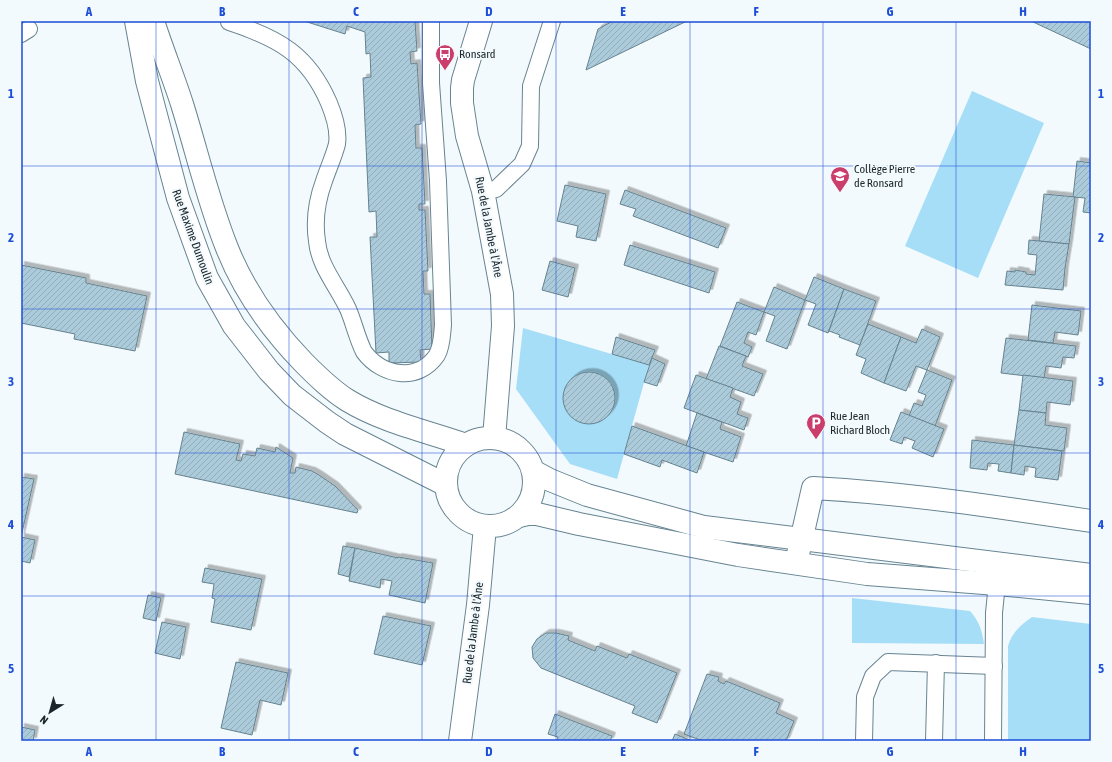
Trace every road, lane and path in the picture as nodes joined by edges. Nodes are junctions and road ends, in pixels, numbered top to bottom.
1 (136, 21) edge
2 (153, 21) edge
3 (431, 21) edge
4 (482, 21) edge
5 (552, 21) edge
6 (229, 22) dead end
7 (483, 192) junction
8 (494, 438) junction
9 (466, 445) junction
10 (533, 471) junction
11 (446, 484) junction
12 (519, 516) junction
13 (1091, 521) edge
14 (485, 526) junction
15 (802, 539) junction
16 (796, 563) junction
17 (998, 574) junction
18 (1091, 575) edge
19 (1091, 593) edge
20 (936, 663) junction
21 (994, 666) junction
22 (460, 741) edge
23 (864, 741) edge
24 (934, 741) edge
25 (993, 741) edge

1 - 11 street, Rue Maxime Dumoulin
2 - 9 street
3 - 6 lane
4 - 7 street, Rue de la Jambe à l'Âne
5 - 7 lane
7 - 8 street, Rue de la Jambe à l'Âne
8 - 9 street
8 - 10 street
9 - 11 street
10 - 12 street
10 - 15 street
11 - 14 street
12 - 14 street
12 - 16 street
13 - 15 street
14 - 22 street, Rue de la Jambe à l'Âne
15 - 16 street
15 - 17 street
16 - 17 street
17 - 18 street
17 - 19 street
17 - 21 lane
20 - 21 lane
20 - 23 lane
20 - 24 lane
21 - 25 lane

